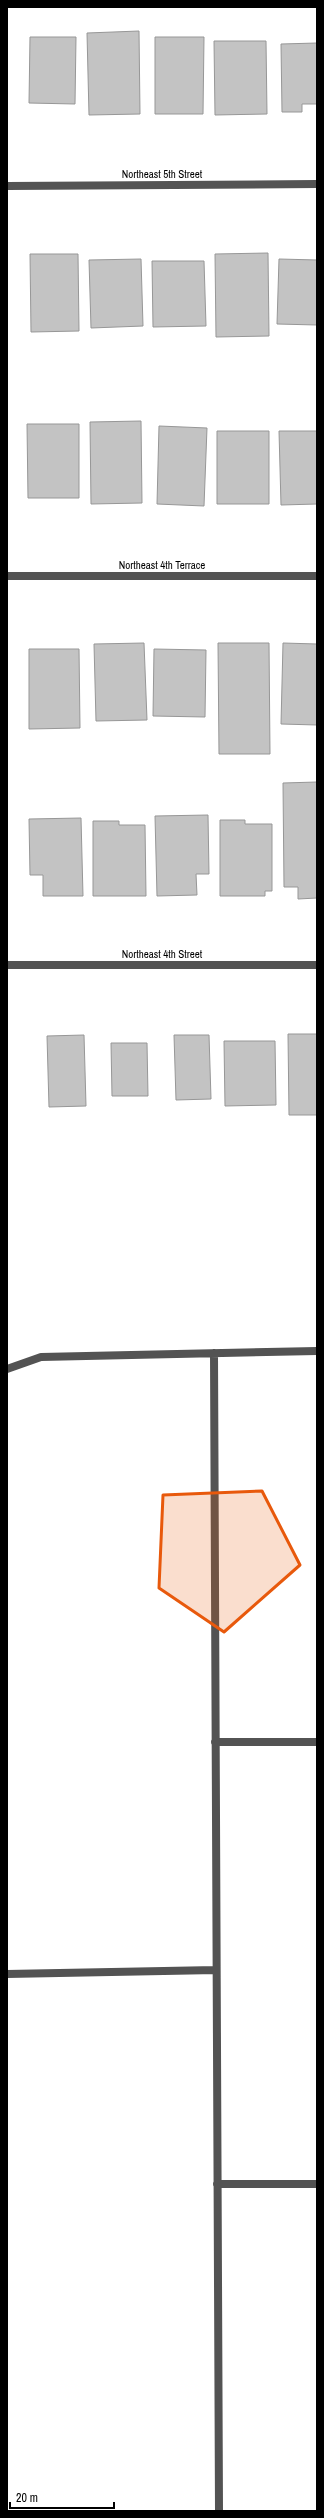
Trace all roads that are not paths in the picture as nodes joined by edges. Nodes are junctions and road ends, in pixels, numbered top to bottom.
1 (317, 184) edge
2 (7, 186) edge
3 (7, 576) edge
4 (317, 576) edge
5 (7, 965) edge
6 (317, 965) edge
7 (317, 1351) edge
8 (214, 1353) junction
9 (7, 1369) edge
10 (215, 1742) junction
11 (317, 1742) edge
12 (216, 1970) junction
13 (7, 1974) edge
14 (218, 2184) junction
15 (317, 2184) edge
16 (219, 2511) edge

1 - 2 street, Northeast 5th Street
3 - 4 street, Northeast 4th Terrace
5 - 6 street, Northeast 4th Street
7 - 8 street
8 - 9 street
8 - 10 street
10 - 11 street
10 - 12 street
12 - 13 street
12 - 14 street
14 - 15 street
14 - 16 street

